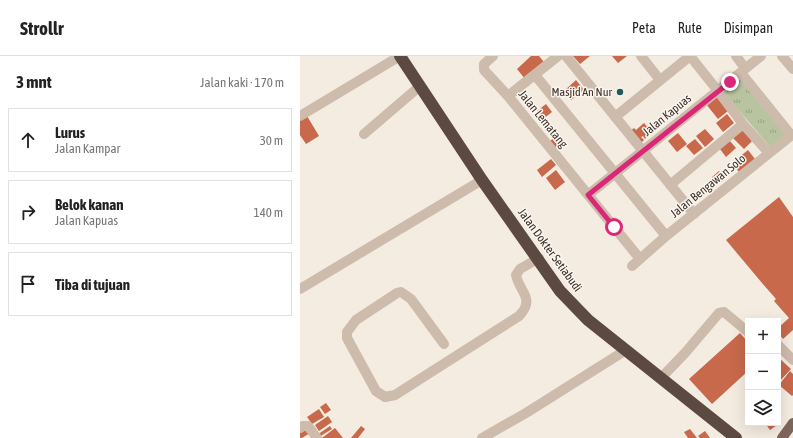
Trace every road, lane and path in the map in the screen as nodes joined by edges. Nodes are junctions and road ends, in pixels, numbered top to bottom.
1 (400, 56) edge
2 (493, 56) edge
3 (558, 56) edge
4 (566, 56) edge
5 (641, 56) edge
6 (690, 56) edge
7 (752, 56) edge
8 (761, 56) edge
9 (782, 56) edge
10 (740, 64) edge
11 (793, 69) edge
12 (535, 75) junction
13 (660, 80) junction
14 (420, 86) junction
15 (716, 88) junction
16 (508, 96) junction
17 (300, 116) edge
18 (615, 117) junction
19 (743, 124) junction
20 (364, 134) dead end
21 (792, 134) edge
22 (641, 149) junction
23 (769, 153) junction
24 (613, 172) junction
25 (482, 180) junction
26 (670, 185) junction
27 (586, 193) junction
28 (694, 214) junction
29 (666, 236) junction
30 (538, 258) junction
31 (636, 262) joint
32 (300, 289) edge
33 (745, 330) edge
34 (444, 344) dead end
35 (781, 348) edge
36 (626, 350) junction
37 (793, 360) edge
38 (661, 378) junction
39 (793, 423) edge
40 (300, 428) edge
41 (317, 438) edge
42 (482, 438) edge
43 (736, 438) edge
44 (782, 438) edge

1 - 14 highway, Jalan Dokter Setiabudi
1 - 17 street
2 - 16 street, Jalan Lematang
3 - 12 street
4 - 18 street
5 - 13 street
6 - 13 street
6 - 15 street
7 - 10 street, Jalan Kapuas
8 - 10 street, Jalan Kapuas
9 - 11 street
10 - 15 street, Jalan Kapuas
10 - 21 street
12 - 16 street
12 - 24 street
13 - 18 street
14 - 20 street
14 - 25 highway, Jalan Dokter Setiabudi
15 - 19 street
15 - 22 street, Jalan Kapuas
16 - 27 street, Jalan Lematang
18 - 22 street
19 - 23 street
19 - 26 street
21 - 23 street, Jalan Bengawan Solo
22 - 24 street, Jalan Kapuas
22 - 26 street
23 - 28 street, Jalan Bengawan Solo
24 - 27 street, Jalan Kapuas
24 - 29 street
25 - 30 highway, Jalan Dokter Setiabudi
25 - 32 street
26 - 28 street
27 - 31 street, Jalan Lematang
28 - 29 street, Jalan Bengawan Solo
29 - 31 street, Jalan Bengawan Solo
30 - 34 street
30 - 36 highway, Jalan Dokter Setiabudi
33 - 38 street
35 - 37 street
36 - 38 highway, Jalan Dokter Setiabudi
36 - 42 street
38 - 43 highway, Jalan Dokter Setiabudi
39 - 44 main road
40 - 41 street

